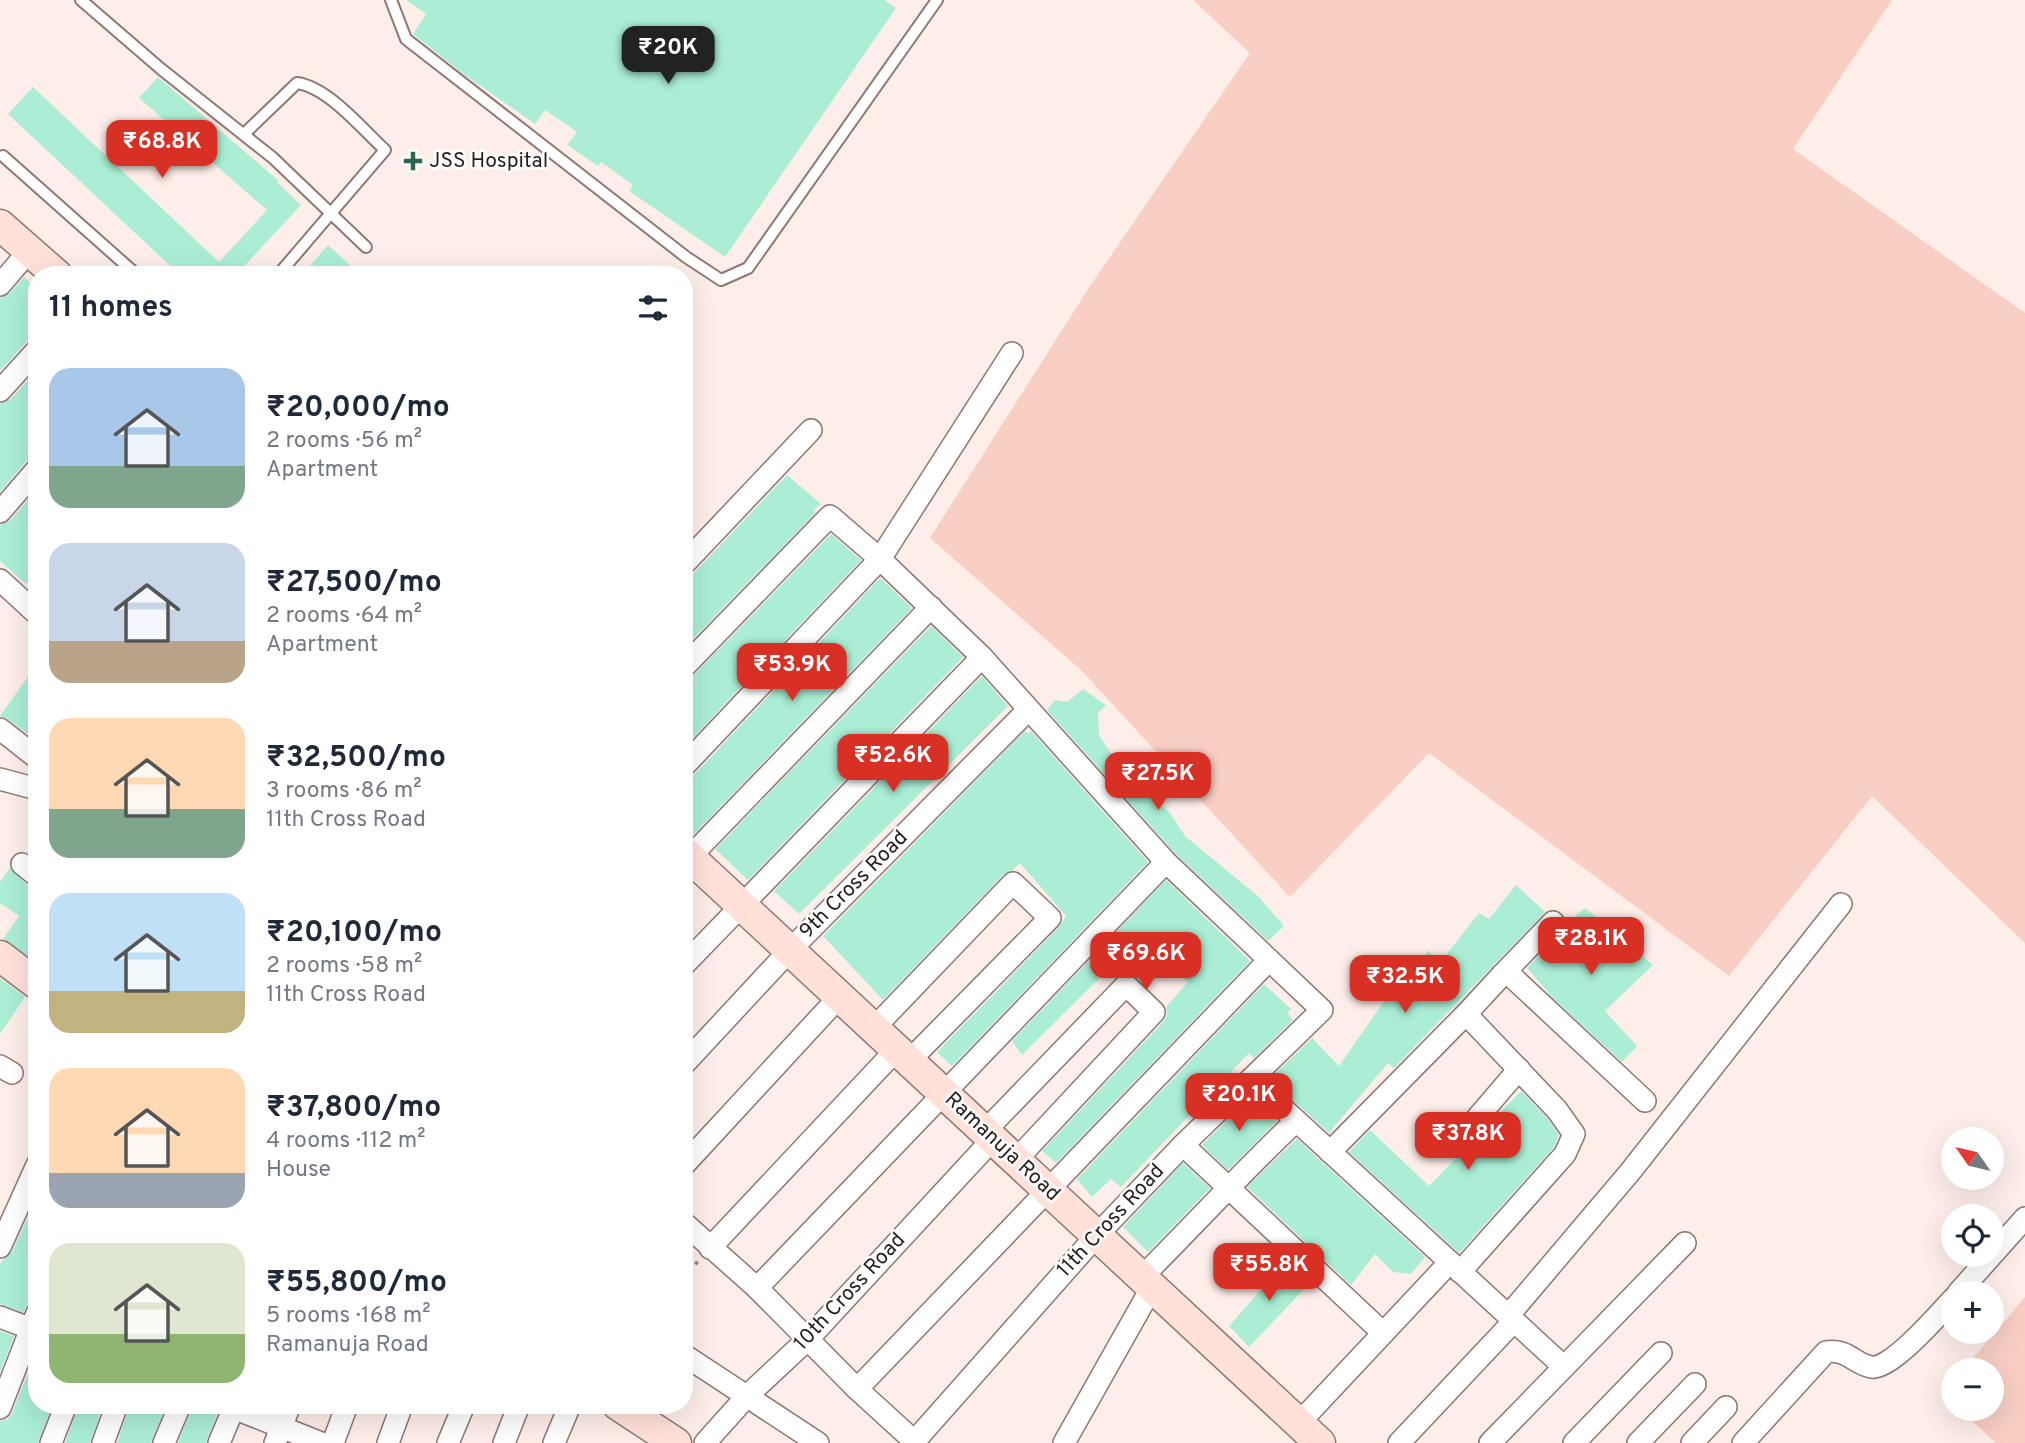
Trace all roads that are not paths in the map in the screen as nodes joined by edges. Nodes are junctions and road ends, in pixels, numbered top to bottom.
1 (81, 0) edge
2 (391, 0) edge
3 (937, 0) edge
4 (244, 134) junction
5 (3, 156) dead end
6 (331, 212) junction
7 (0, 225) edge
8 (366, 247) dead end
9 (29, 250) junction
10 (47, 266) edge
11 (126, 266) edge
12 (286, 266) edge
13 (0, 285) edge
14 (1012, 353) dead end
15 (28, 360) edge
16 (0, 391) edge
17 (811, 430) dead end
18 (28, 479) edge
19 (0, 512) edge
20 (693, 555) edge
21 (880, 559) junction
22 (0, 580) edge
23 (28, 600) edge
24 (931, 607) junction
25 (982, 657) junction
26 (693, 658) edge
27 (1028, 710) junction
28 (0, 729) edge
29 (28, 751) edge
30 (693, 756) edge
31 (0, 779) edge
32 (28, 787) edge
33 (693, 850) edge
34 (1166, 862) junction
35 (693, 863) edge
36 (1841, 904) dead end
37 (742, 905) junction
38 (1553, 922) dead end
39 (790, 950) junction
40 (693, 956) edge
41 (1, 958) edge
42 (1269, 960) junction
43 (1502, 975) junction
44 (28, 978) edge
45 (840, 996) junction
46 (1466, 1014) junction
47 (874, 1028) junction
48 (693, 1054) edge
49 (903, 1055) junction
50 (1519, 1069) junction
51 (1251, 1079) junction
52 (944, 1093) junction
53 (1645, 1101) dead end
54 (1296, 1121) junction
55 (1466, 1130) dead end
56 (989, 1135) junction
57 (1182, 1145) junction
58 (1330, 1152) junction
59 (693, 1155) edge
60 (1016, 1160) junction
61 (28, 1186) edge
62 (1229, 1190) junction
63 (1049, 1191) junction
64 (2025, 1218) edge
65 (693, 1232) edge
66 (1097, 1235) junction
67 (1685, 1243) dead end
68 (0, 1247) edge
69 (710, 1248) junction
70 (1455, 1267) junction
71 (1969, 1281) edge
72 (1147, 1282) junction
73 (757, 1288) junction
74 (1941, 1312) edge
75 (0, 1317) edge
76 (1511, 1318) junction
77 (28, 1323) edge
78 (1383, 1334) junction
79 (808, 1339) junction
80 (28, 1341) edge
81 (1661, 1353) dead end
82 (693, 1361) edge
83 (1563, 1366) junction
84 (1695, 1384) dead end
85 (857, 1389) junction
86 (747, 1396) junction
87 (1726, 1407) dead end
88 (0, 1408) edge
89 (62, 1414) edge
90 (114, 1414) edge
91 (176, 1414) edge
92 (229, 1414) edge
93 (245, 1414) edge
94 (286, 1414) edge
95 (344, 1414) edge
96 (398, 1414) edge
97 (460, 1414) edge
98 (515, 1414) edge
99 (566, 1414) edge
100 (632, 1414) edge
101 (1299, 1423) junction
102 (278, 1435) edge
103 (1494, 1441) edge
104 (913, 1442) edge
105 (51, 1443) edge
106 (103, 1443) edge
107 (164, 1443) edge
108 (219, 1443) edge
109 (321, 1443) edge
110 (333, 1443) edge
111 (387, 1443) edge
112 (449, 1443) edge
113 (504, 1443) edge
114 (554, 1443) edge
115 (676, 1443) edge
116 (705, 1443) edge
117 (818, 1443) edge
118 (1064, 1443) edge
119 (1321, 1443) edge
120 (1399, 1443) edge
121 (1574, 1443) edge
122 (1639, 1443) edge
123 (1692, 1443) edge
124 (1743, 1443) edge

1 - 4 lane
2 - 3 lane
4 - 6 lane
4 - 6 lane
5 - 11 lane
6 - 8 lane
6 - 12 lane
7 - 9 street
9 - 10 street
9 - 13 street
14 - 21 street
15 - 16 street
17 - 20 street
18 - 19 street
21 - 24 street
21 - 26 street
21 - 30 street
22 - 23 street
24 - 25 street
24 - 33 street
25 - 27 street
25 - 37 street
27 - 34 street
27 - 39 street, 9th Cross Road
28 - 29 street
31 - 32 street
34 - 42 street
34 - 52 street
35 - 37 street, Ramanuja Road
36 - 76 street
37 - 39 street, Ramanuja Road
37 - 40 street
38 - 43 street
39 - 45 street, Ramanuja Road
39 - 48 street, 9th Cross Road
41 - 44 street
42 - 51 street, 11th Cross Road
42 - 63 street
43 - 46 street
43 - 53 street
45 - 47 street, Ramanuja Road
45 - 59 street
46 - 50 street
46 - 58 street
47 - 49 street, Ramanuja Road
47 - 49 street
49 - 52 street, Ramanuja Road
49 - 69 street
50 - 55 street
50 - 70 street
51 - 54 street
51 - 57 street, 11th Cross Road
52 - 56 street, Ramanuja Road
52 - 73 street
54 - 58 street
54 - 62 street
56 - 60 street, Ramanuja Road
56 - 60 street, 10th Cross Road
56 - 79 street, 10th Cross Road
57 - 62 street
57 - 66 street, 11th Cross Road
58 - 70 street
60 - 63 street, Ramanuja Road
61 - 68 street
62 - 72 street
62 - 78 street
63 - 66 street, Ramanuja Road
63 - 85 street
64 - 71 street
65 - 69 street
66 - 72 street, Ramanuja Road
66 - 104 street, 11th Cross Road
67 - 83 street
69 - 73 street
70 - 76 street
70 - 78 street
72 - 101 street, Ramanuja Road
72 - 118 street
73 - 79 street
74 - 124 street
75 - 77 street
76 - 83 street
76 - 120 street
78 - 101 street
79 - 85 street
79 - 86 street, 10th Cross Road
80 - 88 street
81 - 121 street
82 - 86 street
83 - 103 street
84 - 122 street
85 - 104 street
86 - 116 street, 10th Cross Road
86 - 117 street
87 - 123 street
89 - 105 street
90 - 106 street
91 - 107 street
92 - 108 street
93 - 102 street
94 - 102 street
95 - 110 street
96 - 111 street
97 - 112 street
98 - 113 street
99 - 114 street
100 - 115 street
101 - 119 street, Ramanuja Road
102 - 109 street

